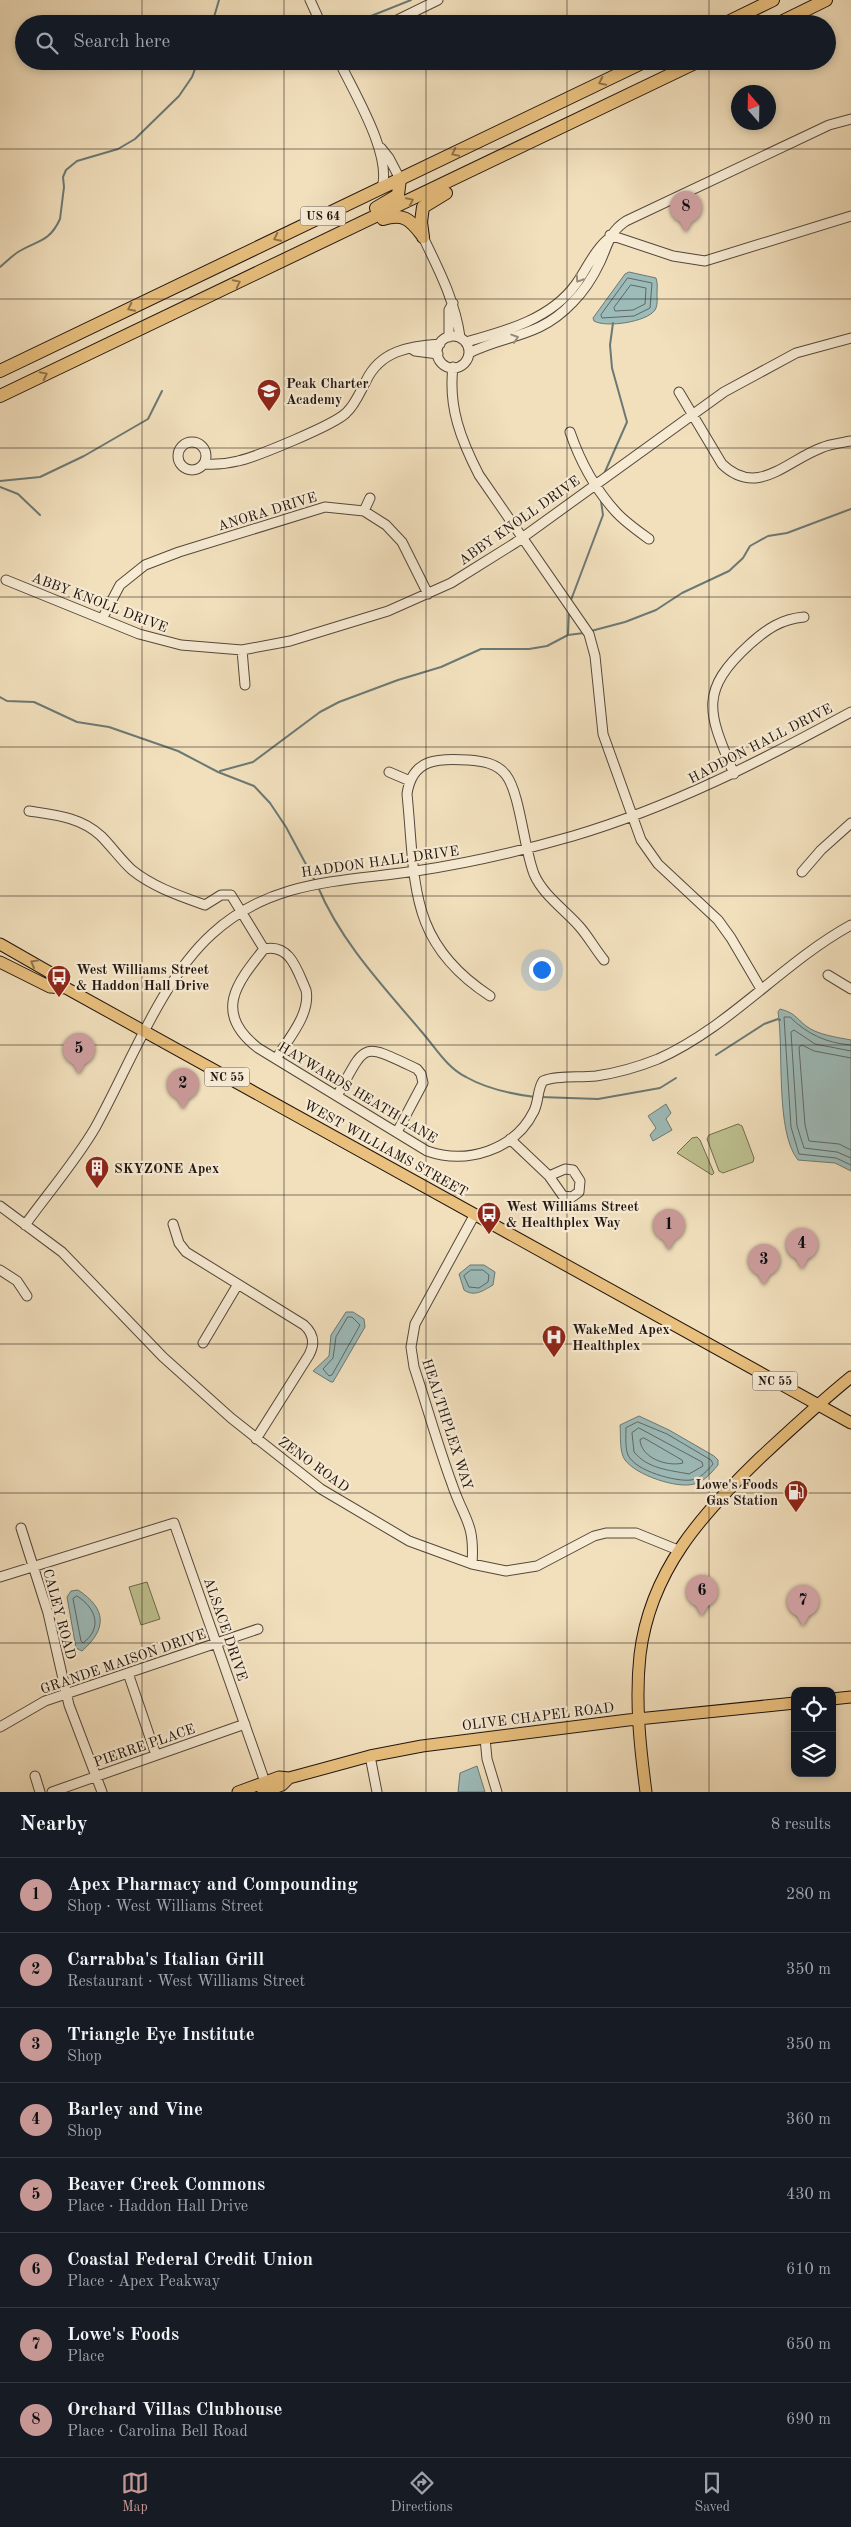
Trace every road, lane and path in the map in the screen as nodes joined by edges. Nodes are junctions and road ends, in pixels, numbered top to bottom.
1 (310, 0) edge
2 (438, 0) edge
3 (773, 0) edge
4 (826, 0) edge
5 (317, 15) edge
6 (407, 15) edge
7 (742, 15) edge
8 (795, 15) edge
9 (343, 70) edge
10 (627, 70) edge
11 (680, 70) edge
12 (643, 88) junction
13 (851, 119) edge
14 (379, 146) junction
15 (400, 179) junction
16 (382, 188) junction
17 (851, 216) edge
18 (358, 226) junction
19 (423, 237) junction
20 (609, 238) junction
21 (271, 266) junction
22 (564, 297) junction
23 (452, 303) junction
24 (571, 304) junction
25 (449, 337) junction
26 (851, 338) edge
27 (463, 339) junction
28 (440, 344) junction
29 (409, 348) junction
30 (438, 354) junction
31 (469, 354) junction
32 (453, 368) junction
33 (0, 371) edge
34 (679, 392) dead end
35 (0, 396) edge
36 (692, 415) junction
37 (570, 432) dead end
38 (851, 441) edge
39 (205, 460) dead end
40 (594, 484) junction
41 (370, 498) dead end
42 (364, 511) junction
43 (522, 538) junction
44 (649, 539) dead end
45 (6, 580) dead end
46 (428, 594) junction
47 (804, 617) dead end
48 (102, 619) junction
49 (242, 650) junction
50 (245, 685) dead end
51 (851, 712) edge
52 (389, 772) dead end
53 (734, 774) junction
54 (410, 780) junction
55 (29, 811) dead end
56 (632, 817) junction
57 (851, 823) edge
58 (527, 849) junction
59 (414, 871) junction
60 (802, 872) dead end
61 (242, 913) junction
62 (851, 925) edge
63 (0, 944) edge
64 (264, 949) junction
65 (604, 960) dead end
66 (0, 962) edge
67 (828, 976) dead end
68 (63, 987) junction
69 (761, 989) junction
70 (851, 989) edge
71 (490, 996) dead end
72 (145, 1032) junction
73 (276, 1059) junction
74 (337, 1096) junction
75 (397, 1132) junction
76 (510, 1139) junction
77 (549, 1176) dead end
78 (0, 1206) edge
79 (475, 1214) junction
80 (173, 1224) dead end
81 (25, 1225) junction
82 (0, 1270) edge
83 (238, 1284) junction
84 (27, 1296) dead end
85 (203, 1343) dead end
86 (851, 1377) edge
87 (818, 1405) junction
88 (851, 1423) edge
89 (256, 1439) junction
90 (21, 1528) dead end
91 (678, 1550) junction
92 (472, 1564) junction
93 (33, 1567) junction
94 (0, 1577) edge
95 (258, 1629) dead end
96 (217, 1643) junction
97 (128, 1673) junction
98 (66, 1694) junction
99 (851, 1698) edge
100 (836, 1699) edge
101 (791, 1703) edge
102 (638, 1719) junction
103 (244, 1724) junction
104 (0, 1727) edge
105 (485, 1738) junction
106 (156, 1755) junction
107 (370, 1756) junction
108 (35, 1776) dead end
109 (97, 1776) junction
110 (264, 1787) edge
111 (40, 1792) edge
112 (52, 1792) edge
113 (102, 1792) edge
114 (238, 1792) edge
115 (377, 1792) edge
116 (497, 1792) edge
117 (646, 1792) edge

1 - 5 street
2 - 6 street
3 - 7 highway
4 - 8 highway
9 - 14 street
10 -> 15 highway, US 64
11 - 12 highway, US 64
18 -> 12 highway, US 64
12 - 19 highway
13 - 20 street
14 - 15 street
14 - 16 street
15 - 16 highway, US 64
15 - 21 highway
16 -> 33 highway, US 64
17 - 20 street
18 - 19 highway
18 - 21 highway, US 64
19 - 23 street
20 -> 22 street
20 - 24 street
35 -> 21 highway, US 64
22 - 24 street
22 - 27 street
23 - 25 street
23 - 27 street
31 -> 24 street
25 - 27 street
25 - 28 street
26 - 36 street, ABBY KNOLL DRIVE
27 - 31 street
28 - 29 street
28 - 30 street
29 - 30 street
29 - 39 street
30 - 32 street
31 - 32 street
32 - 43 street
34 - 36 street
36 - 38 street
36 - 40 street, ABBY KNOLL DRIVE
37 - 40 street
40 - 43 street, ABBY KNOLL DRIVE
40 - 44 street
41 - 42 street
42 - 46 street, ANORA DRIVE
42 - 48 street, ANORA DRIVE
43 - 46 street, ABBY KNOLL DRIVE
43 - 56 street
45 - 48 street, ABBY KNOLL DRIVE
46 - 49 street, ABBY KNOLL DRIVE
47 - 53 street
48 - 49 street, ABBY KNOLL DRIVE
49 - 50 street
51 - 53 street, HADDON HALL DRIVE
52 - 54 street
53 - 56 street, HADDON HALL DRIVE
54 - 58 street
54 - 59 street
55 - 61 street
56 - 58 street, HADDON HALL DRIVE
56 - 69 street
57 - 60 street
58 - 59 street, HADDON HALL DRIVE
58 - 65 street
59 - 61 street, HADDON HALL DRIVE
59 - 71 street
61 - 64 street
61 - 72 street, HADDON HALL DRIVE
62 - 69 street, HAYWARDS HEATH LANE
68 -> 63 main road, WEST WILLIAMS STREET / NC 55
64 - 73 street, HAYWARDS HEATH LANE
64 - 73 street
66 - 68 main road, WEST WILLIAMS STREET / NC 55
67 - 70 street
68 - 72 main road, WEST WILLIAMS STREET / NC 55
69 - 76 street, HAYWARDS HEATH LANE
72 - 79 main road, WEST WILLIAMS STREET / NC 55
72 - 81 street, HADDON HALL DRIVE
73 - 74 street, HAYWARDS HEATH LANE
74 - 75 street, HAYWARDS HEATH LANE
74 - 75 street
75 - 76 street, HAYWARDS HEATH LANE
76 - 77 street
78 - 81 street, ZENO ROAD
79 - 87 main road, WEST WILLIAMS STREET / NC 55
79 - 92 street, HEALTHPLEX WAY
80 - 83 street
81 - 89 street, ZENO ROAD
82 - 84 street
83 - 85 street
83 - 89 street
86 - 87 main road
87 - 88 main road, WEST WILLIAMS STREET / NC 55
87 - 91 main road
89 - 92 street, ZENO ROAD
90 - 93 street, CALEY ROAD
91 - 92 street, ZENO ROAD
91 - 102 main road
93 - 94 street
93 - 96 street, ALSACE DRIVE
93 - 98 street, CALEY ROAD
95 - 96 street, GRANDE MAISON DRIVE
96 - 97 street, GRANDE MAISON DRIVE
96 - 103 street, ALSACE DRIVE
97 - 98 street, GRANDE MAISON DRIVE
97 - 106 street
98 - 104 street, GRANDE MAISON DRIVE
98 - 109 street, CALEY ROAD
99 - 100 main road
101 - 102 main road, OLIVE CHAPEL ROAD
102 - 105 main road, OLIVE CHAPEL ROAD
102 - 117 main road
103 - 106 street, PIERRE PLACE
103 - 110 street, ALSACE DRIVE
105 - 107 main road, OLIVE CHAPEL ROAD
105 - 116 street
106 - 109 street, PIERRE PLACE
107 - 110 main road, OLIVE CHAPEL ROAD
107 - 115 street
108 - 111 street
109 - 112 street, PIERRE PLACE
109 - 113 street, CALEY ROAD
110 - 114 main road, OLIVE CHAPEL ROAD

